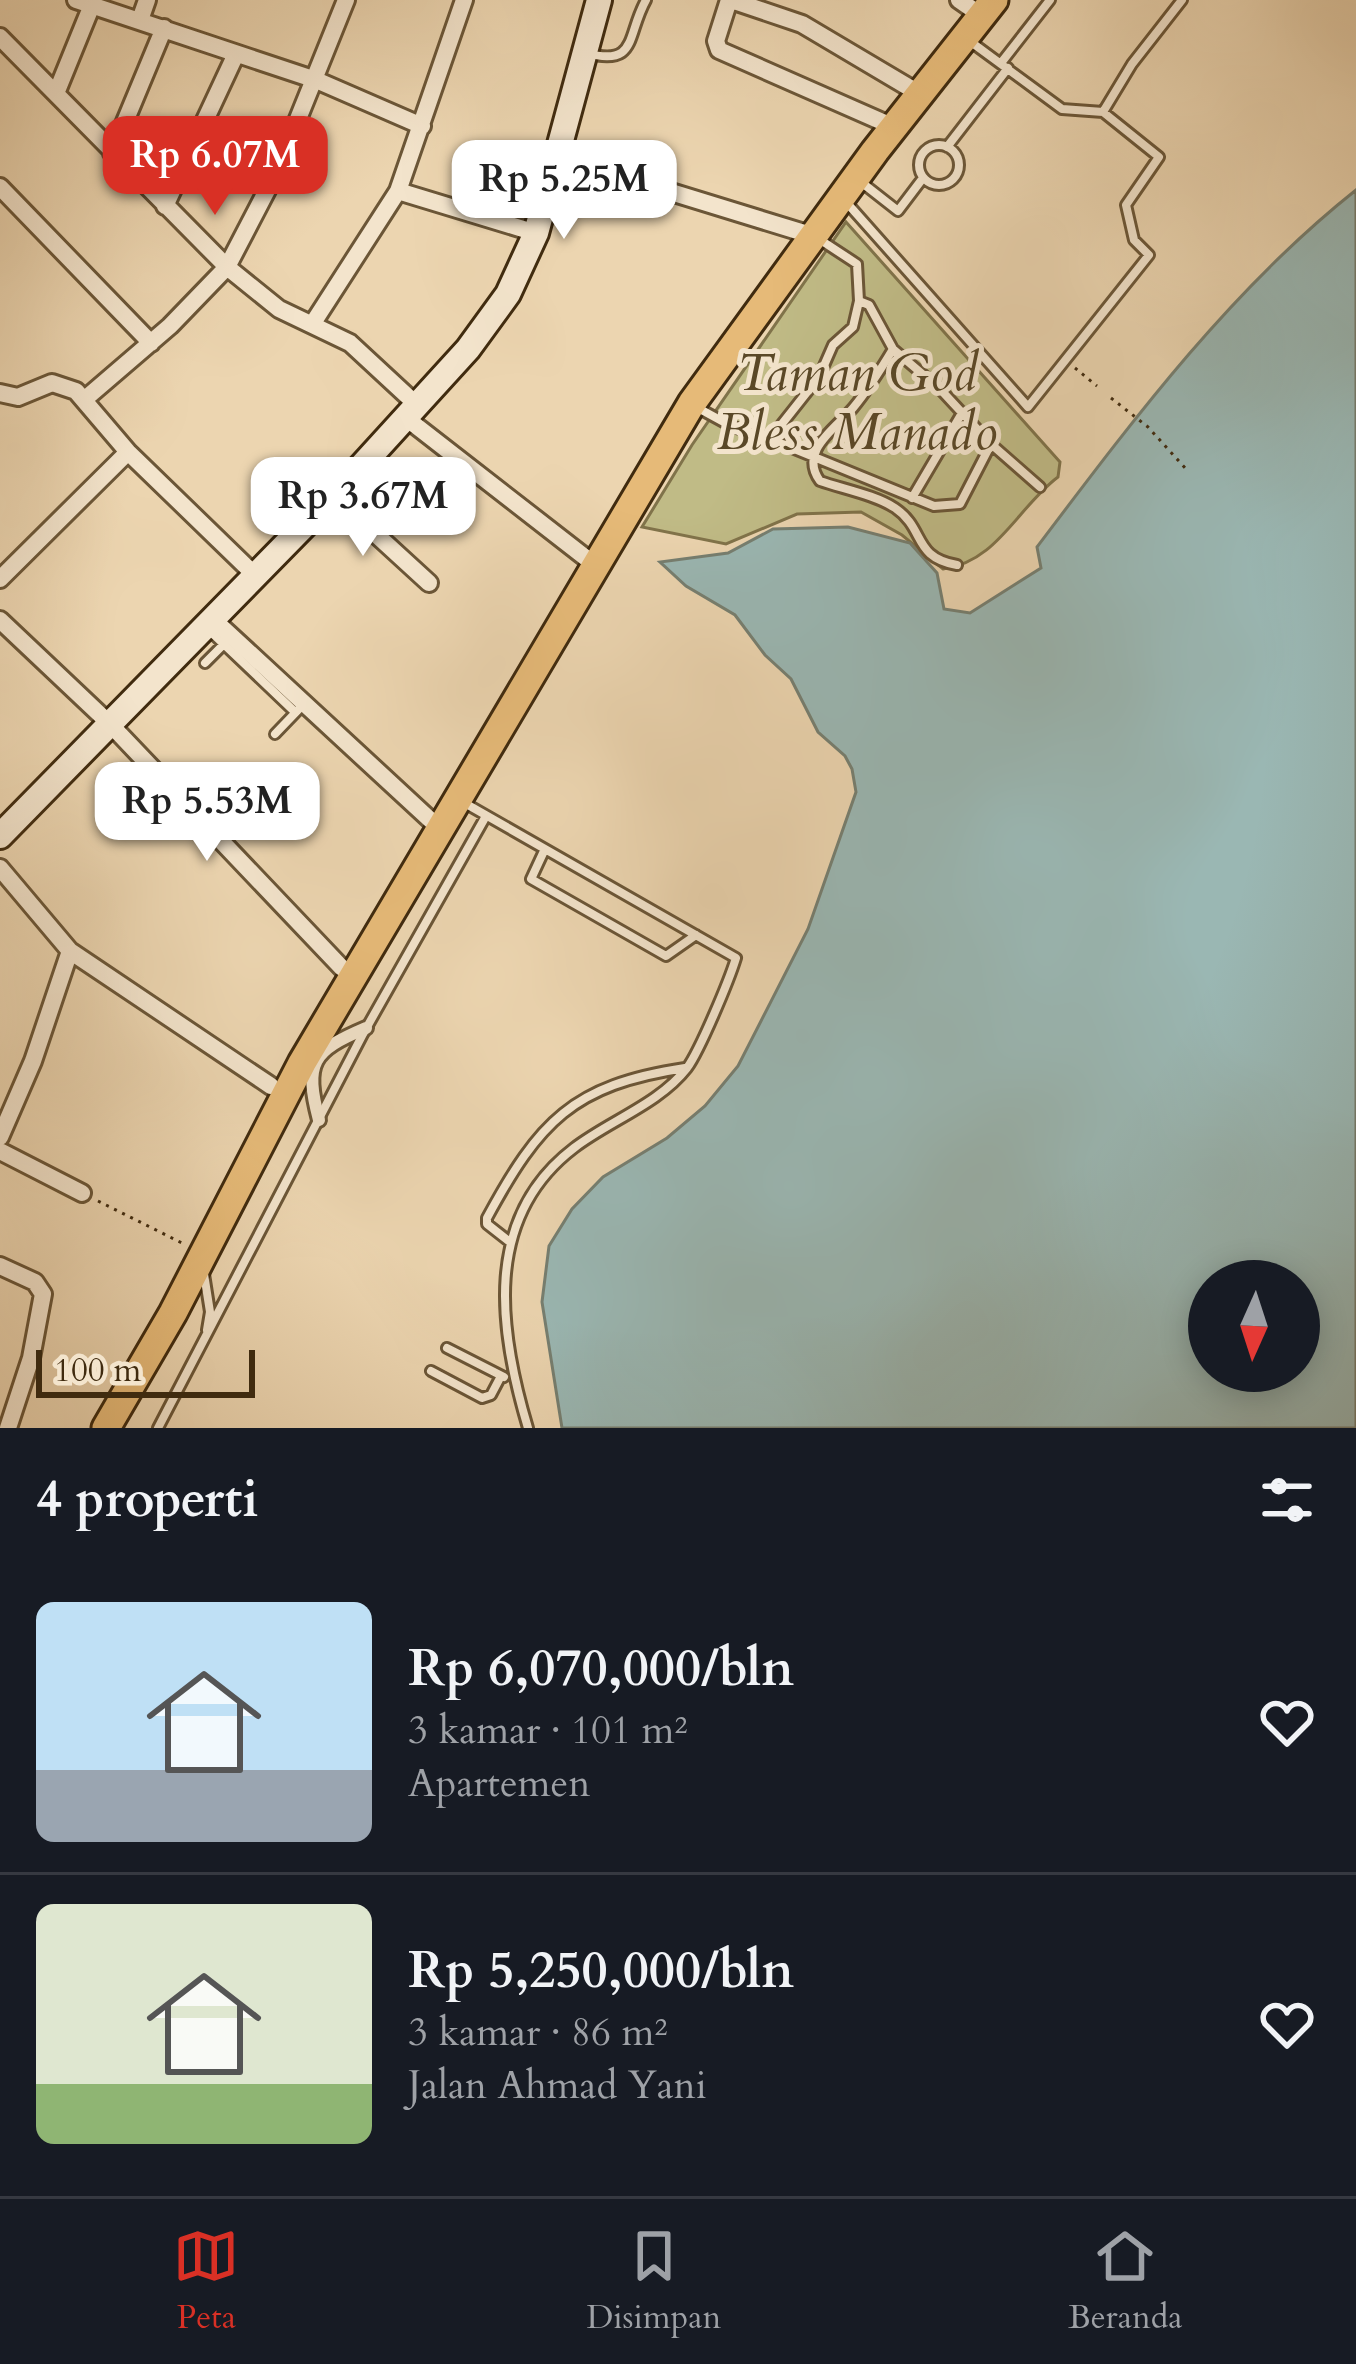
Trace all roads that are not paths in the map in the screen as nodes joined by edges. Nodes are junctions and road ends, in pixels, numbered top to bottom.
1 (147, 0) edge
2 (346, 0) edge
3 (464, 0) edge
4 (599, 0) edge
5 (646, 0) edge
6 (730, 0) edge
7 (1050, 0) edge
8 (1182, 0) edge
9 (84, 3) edge
10 (975, 14) edge
11 (140, 20) junction
12 (164, 28) junction
13 (0, 37) edge
14 (585, 52) junction
15 (236, 54) junction
16 (1004, 66) junction
17 (316, 80) junction
18 (57, 91) junction
19 (920, 94) junction
20 (1103, 112) junction
21 (422, 126) junction
22 (894, 127) junction
23 (947, 147) junction
24 (112, 153) junction
25 (556, 157) junction
26 (923, 178) junction
27 (0, 187) edge
28 (849, 188) junction
29 (398, 191) junction
30 (166, 206) junction
31 (536, 233) junction
32 (814, 236) junction
33 (227, 267) junction
34 (859, 301) junction
35 (313, 323) junction
36 (151, 344) junction
37 (893, 349) junction
38 (0, 393) edge
39 (85, 399) junction
40 (698, 408) junction
41 (412, 412) junction
42 (962, 412) junction
43 (770, 439) junction
44 (991, 444) junction
45 (128, 452) junction
46 (813, 459) junction
47 (1040, 487) dead end
48 (334, 496) junction
49 (912, 498) junction
50 (595, 565) junction
51 (957, 565) dead end
52 (256, 577) junction
53 (0, 579) edge
54 (429, 583) dead end
55 (0, 620) edge
56 (214, 630) junction
57 (205, 663) dead end
58 (278, 687) junction
59 (300, 708) junction
60 (111, 725) junction
61 (274, 734) dead end
62 (458, 799) junction
63 (486, 816) junction
64 (439, 828) junction
65 (0, 836) edge
66 (544, 851) junction
67 (0, 868) edge
68 (386, 920) junction
69 (696, 934) junction
70 (70, 951) junction
71 (342, 968) junction
72 (366, 1028) junction
73 (329, 1031) junction
74 (687, 1067) junction
75 (289, 1088) junction
76 (319, 1120) junction
77 (0, 1137) edge
78 (0, 1151) edge
79 (82, 1192) road end
80 (510, 1242) junction
81 (202, 1257) junction
82 (0, 1267) edge
83 (206, 1339) junction
84 (447, 1348) dead end
85 (431, 1371) dead end
86 (501, 1376) junction
87 (516, 1384) junction
88 (8, 1428) edge
89 (106, 1428) edge
90 (158, 1428) edge
91 (528, 1428) edge

1 - 11 street
2 - 17 street
3 - 21 street
4 - 14 main road
5 - 14 lane
6 - 19 street
6 - 22 street
7 - 16 lane
8 - 20 lane
9 - 11 street
9 - 18 street
10 - 16 lane
10 - 19 highway
11 - 12 street
12 - 15 street
12 - 24 street
13 - 18 street
14 - 25 main road
15 - 17 street
15 - 30 street
16 - 20 lane
16 - 23 lane
17 - 21 street
17 - 33 street
18 - 24 street
19 - 22 highway
20 - 28 lane
21 - 29 street
22 - 28 highway
23 - 26 lane
23 - 26 lane
24 - 30 street
25 - 31 main road
25 - 32 street
26 - 28 lane
27 - 36 street
28 - 32 highway
29 - 31 street
29 - 35 street
30 - 33 street
31 - 41 main road
32 - 34 lane
32 - 40 highway
33 - 35 street
33 - 36 street
34 - 37 lane
34 - 43 lane
35 - 41 street
36 - 39 street
37 - 42 lane
37 - 46 lane
38 - 39 street
39 - 45 street
40 - 43 lane
40 - 50 highway
41 - 48 main road
41 - 50 street
42 - 44 lane
42 - 49 lane
43 - 46 lane
44 - 47 lane
44 - 49 lane
45 - 52 street
45 - 53 street
46 - 49 lane
46 - 51 lane
48 - 52 main road
48 - 54 street
50 - 62 highway
52 - 56 main road
55 - 60 street
56 - 57 lane
56 - 58 street
56 - 58 lane
56 - 60 main road
58 - 59 street
59 - 61 lane
59 - 64 street
60 - 65 main road
60 - 71 street
62 - 63 lane
62 - 64 highway
63 - 66 lane
63 - 72 lane
64 - 68 highway
66 - 69 lane
66 - 69 lane
67 - 70 street
68 - 71 highway
68 - 73 highway
69 - 74 lane
70 - 75 street
70 - 77 street
71 - 75 highway
72 - 73 street
72 - 76 lane
73 - 75 highway
74 - 80 lane
74 - 80 lane
75 - 76 street
75 - 81 highway
76 - 83 lane
78 - 79 street
80 - 87 lane
81 - 83 lane
81 - 89 highway
82 - 88 street
83 - 90 lane
84 - 86 lane
85 - 86 lane
86 - 87 lane
87 - 91 lane

